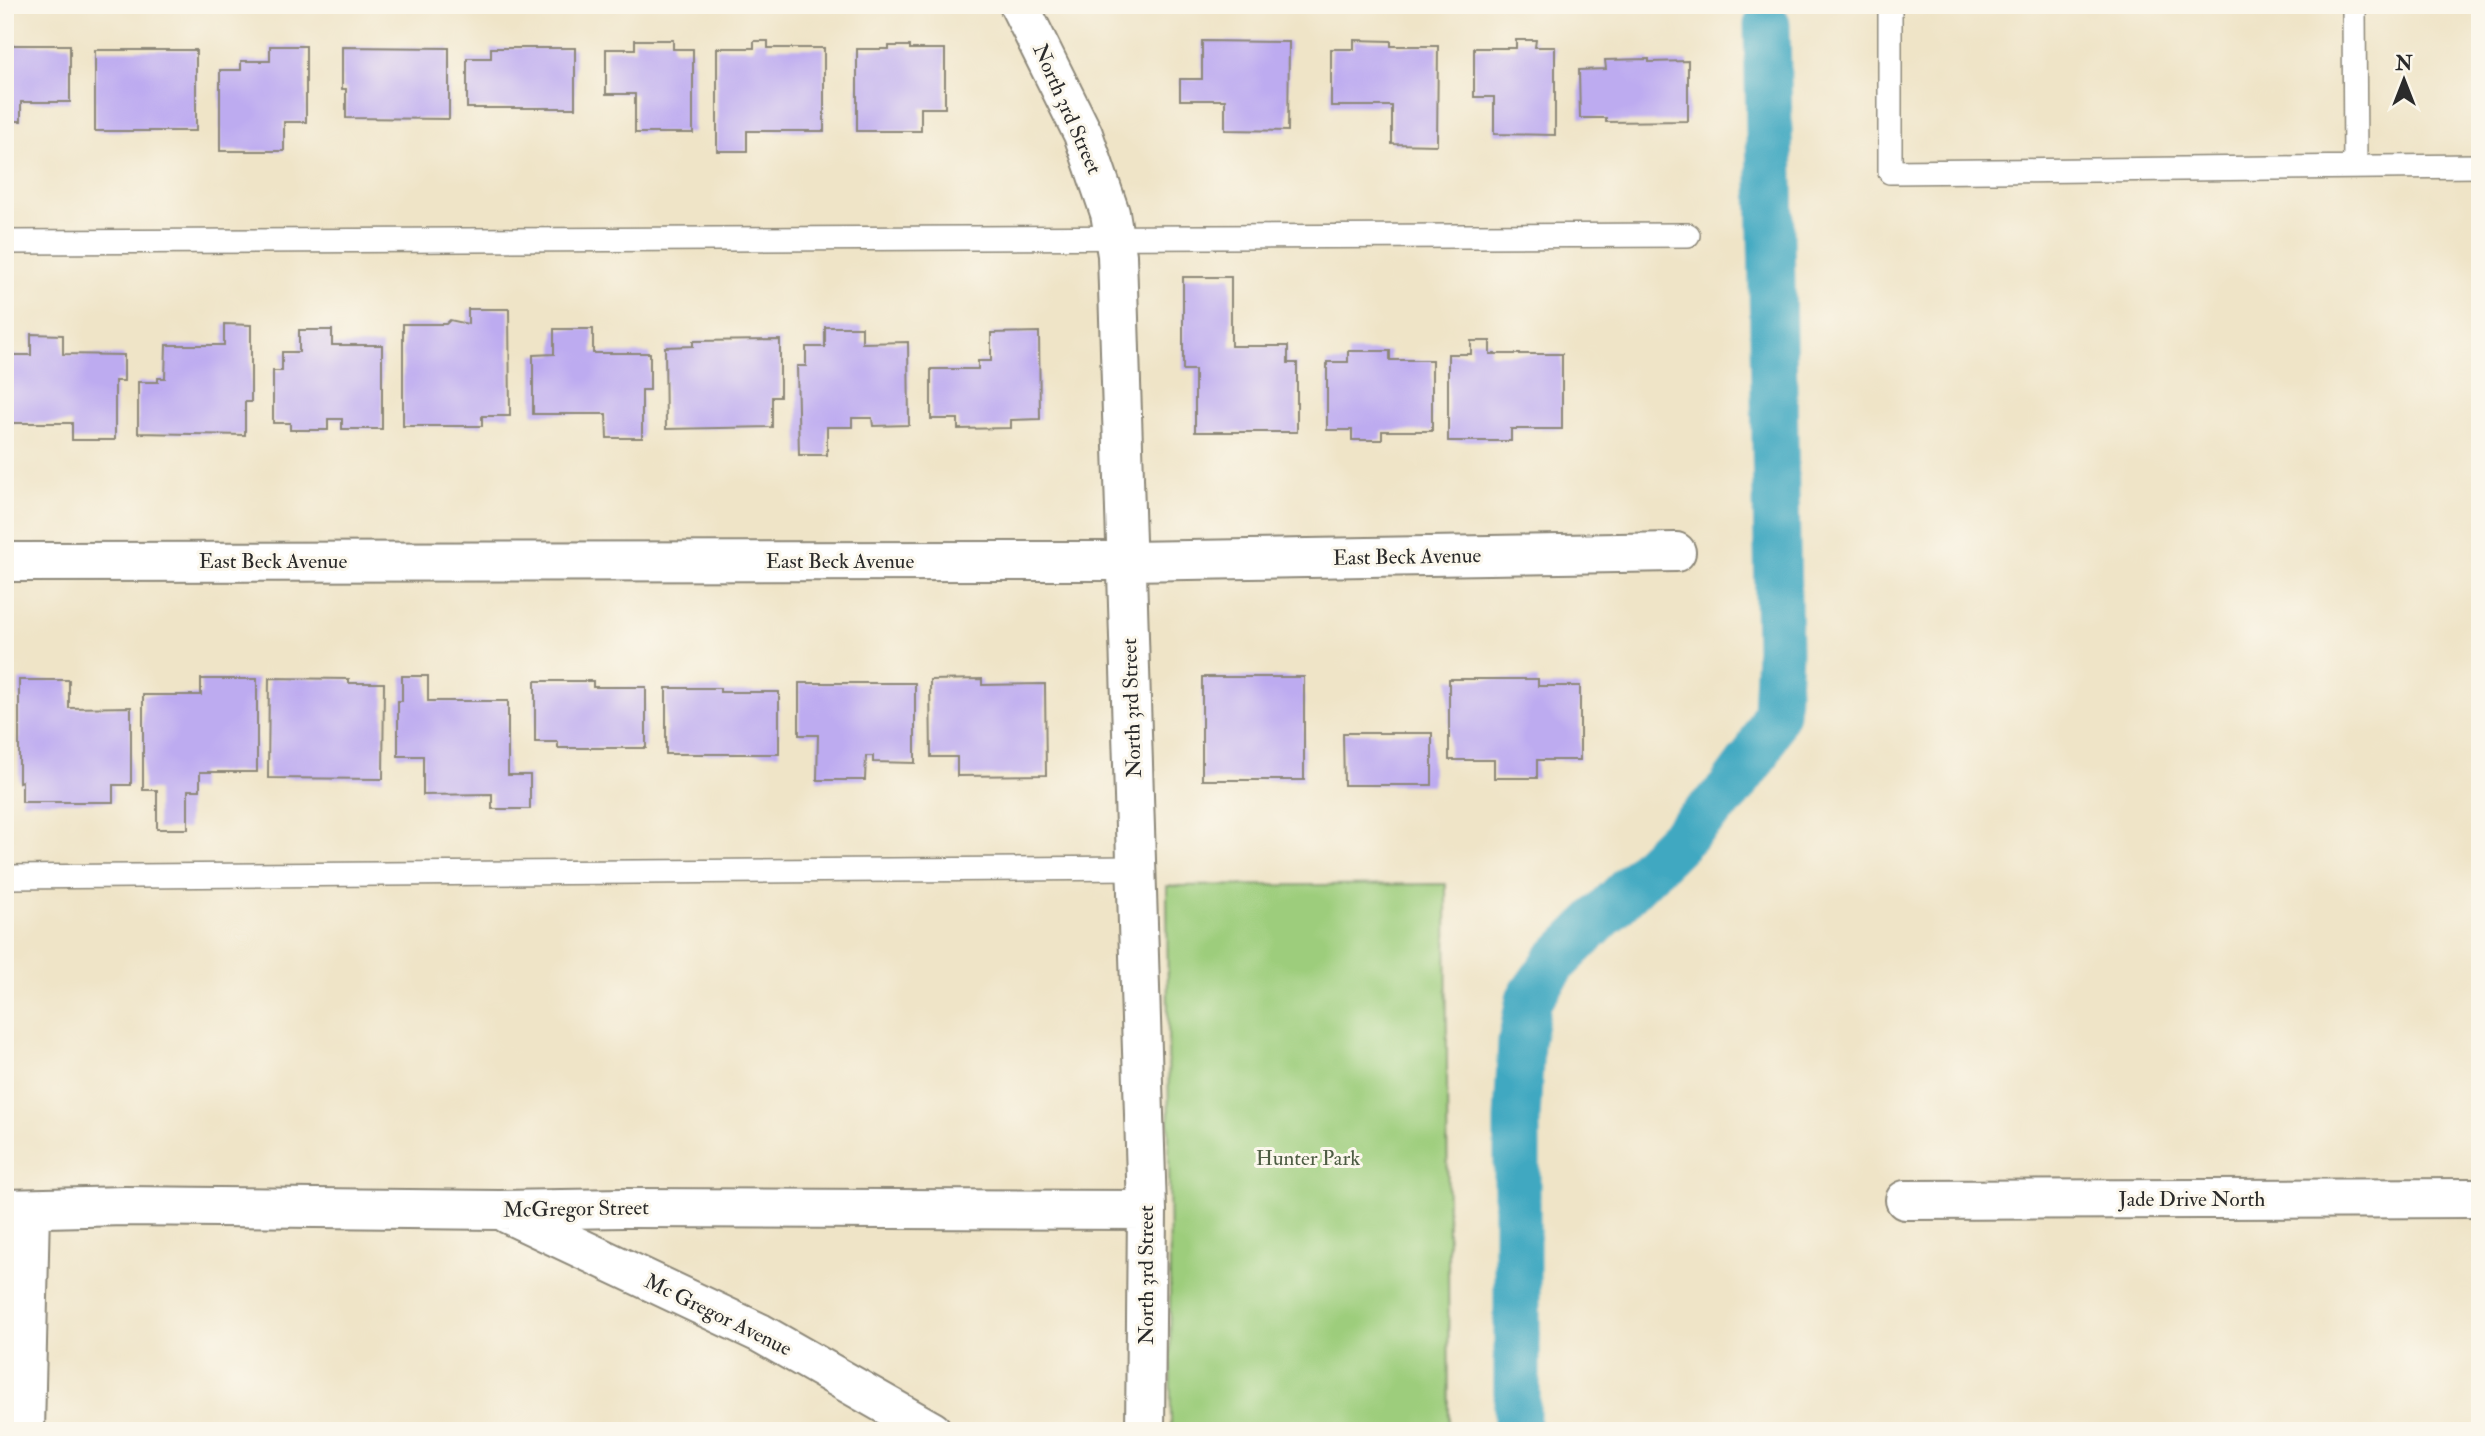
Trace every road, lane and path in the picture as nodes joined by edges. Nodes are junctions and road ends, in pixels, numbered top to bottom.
1 (1019, 5) edge
2 (1890, 5) edge
3 (2354, 5) edge
4 (2480, 166) edge
5 (2355, 167) junction
6 (1688, 235) dead end
7 (1113, 237) junction
8 (5, 242) edge
9 (1676, 552) dead end
10 (1128, 561) junction
11 (5, 562) edge
12 (1137, 868) junction
13 (5, 877) edge
14 (2480, 1198) edge
15 (1905, 1200) dead end
16 (17, 1210) edge
17 (499, 1210) junction
18 (1147, 1210) junction
19 (25, 1431) edge
20 (932, 1431) edge
21 (1145, 1431) edge

1 - 7 street, North 3rd Street
2 - 5 lane
3 - 5 lane
4 - 5 lane
6 - 7 lane
7 - 8 lane
7 - 10 street, North 3rd Street
9 - 10 street, East Beck Avenue
10 - 11 street, East Beck Avenue
10 - 12 street, North 3rd Street
12 - 13 lane
12 - 18 street, North 3rd Street
14 - 15 street, Jade Drive North
16 - 17 street, McGregor Street
16 - 19 street
17 - 18 street, McGregor Street
17 - 20 street, Mc Gregor Avenue
18 - 21 street, North 3rd Street

